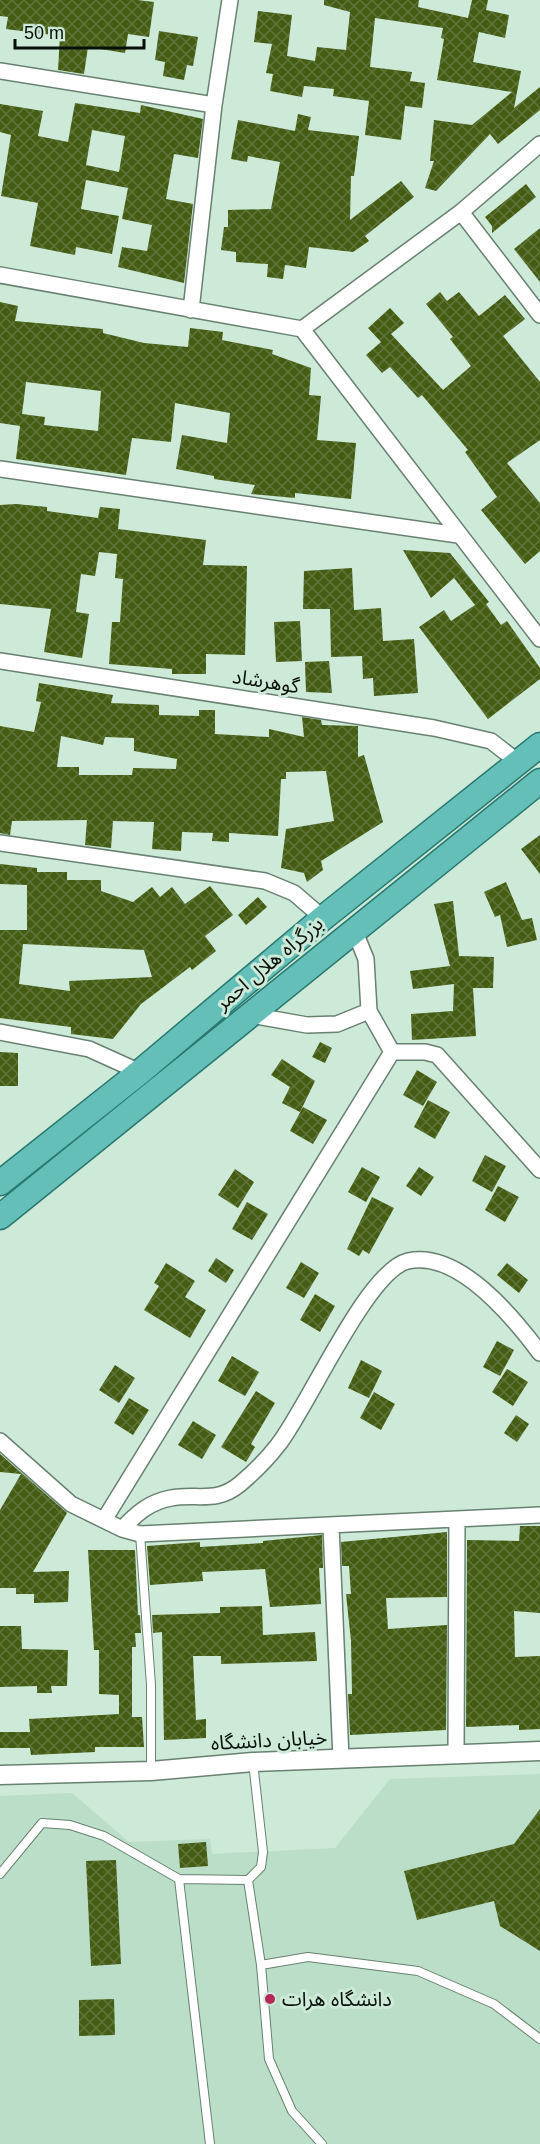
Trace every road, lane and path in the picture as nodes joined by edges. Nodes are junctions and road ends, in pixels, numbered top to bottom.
1 (230, 0) edge
2 (0, 71) edge
3 (214, 105) junction
4 (540, 144) edge
5 (461, 212) junction
6 (0, 275) edge
7 (191, 310) junction
8 (540, 315) edge
9 (302, 329) junction
10 (0, 469) edge
11 (458, 535) junction
12 (540, 639) edge
13 (0, 661) edge
14 (540, 745) edge
15 (518, 762) junction
16 (540, 781) edge
17 (0, 843) edge
18 (322, 918) junction
19 (355, 932) junction
20 (369, 1011) junction
21 (250, 1015) junction
22 (0, 1032) edge
23 (392, 1052) junction
24 (140, 1072) junction
25 (540, 1170) edge
26 (0, 1183) edge
27 (0, 1217) edge
28 (540, 1353) edge
29 (0, 1441) edge
30 (540, 1515) edge
31 (104, 1520) junction
32 (457, 1520) junction
33 (331, 1526) junction
34 (122, 1528) junction
35 (140, 1534) junction
36 (540, 1751) edge
37 (456, 1754) junction
38 (341, 1759) junction
39 (253, 1762) junction
40 (151, 1771) junction
41 (0, 1775) edge
42 (0, 1874) edge
43 (179, 1879) junction
44 (248, 1880) junction
45 (261, 1965) junction
46 (540, 2039) edge
47 (210, 2144) edge
48 (322, 2144) edge

1 - 3 street
2 - 3 street
3 - 7 street
4 - 5 street
5 - 8 street
5 - 9 street
6 - 7 street
7 - 9 street
9 - 11 street
10 - 11 street
11 - 12 street
13 - 15 street, گوهرشاد
14 - 15 highway, بزرگراه هلال احمر
15 - 18 highway, بزرگراه هلال احمر
16 - 19 highway, بزرگراه هلال احمر
17 - 18 street
18 - 24 highway, بزرگراه هلال احمر
19 - 20 street
19 - 21 highway, بزرگراه هلال احمر
20 - 21 street
20 - 23 street
21 - 27 highway, بزرگراه هلال احمر
22 - 24 street
23 - 25 street
23 - 31 street
24 - 26 highway, بزرگراه هلال احمر
28 - 34 street
29 - 31 street
30 - 32 street
31 - 34 street
32 - 33 street
32 - 37 street
33 - 35 street
33 - 38 street
34 - 35 street
35 - 40 lane
36 - 37 street, خیابان دانشگاه
37 - 38 street, خیابان دانشگاه
38 - 39 street, خیابان دانشگاه
39 - 40 street, خیابان دانشگاه
39 - 44 lane
40 - 41 street, خیابان دانشگاه
42 - 43 lane
43 - 44 lane
43 - 47 lane
44 - 45 lane
45 - 46 lane
45 - 48 lane

